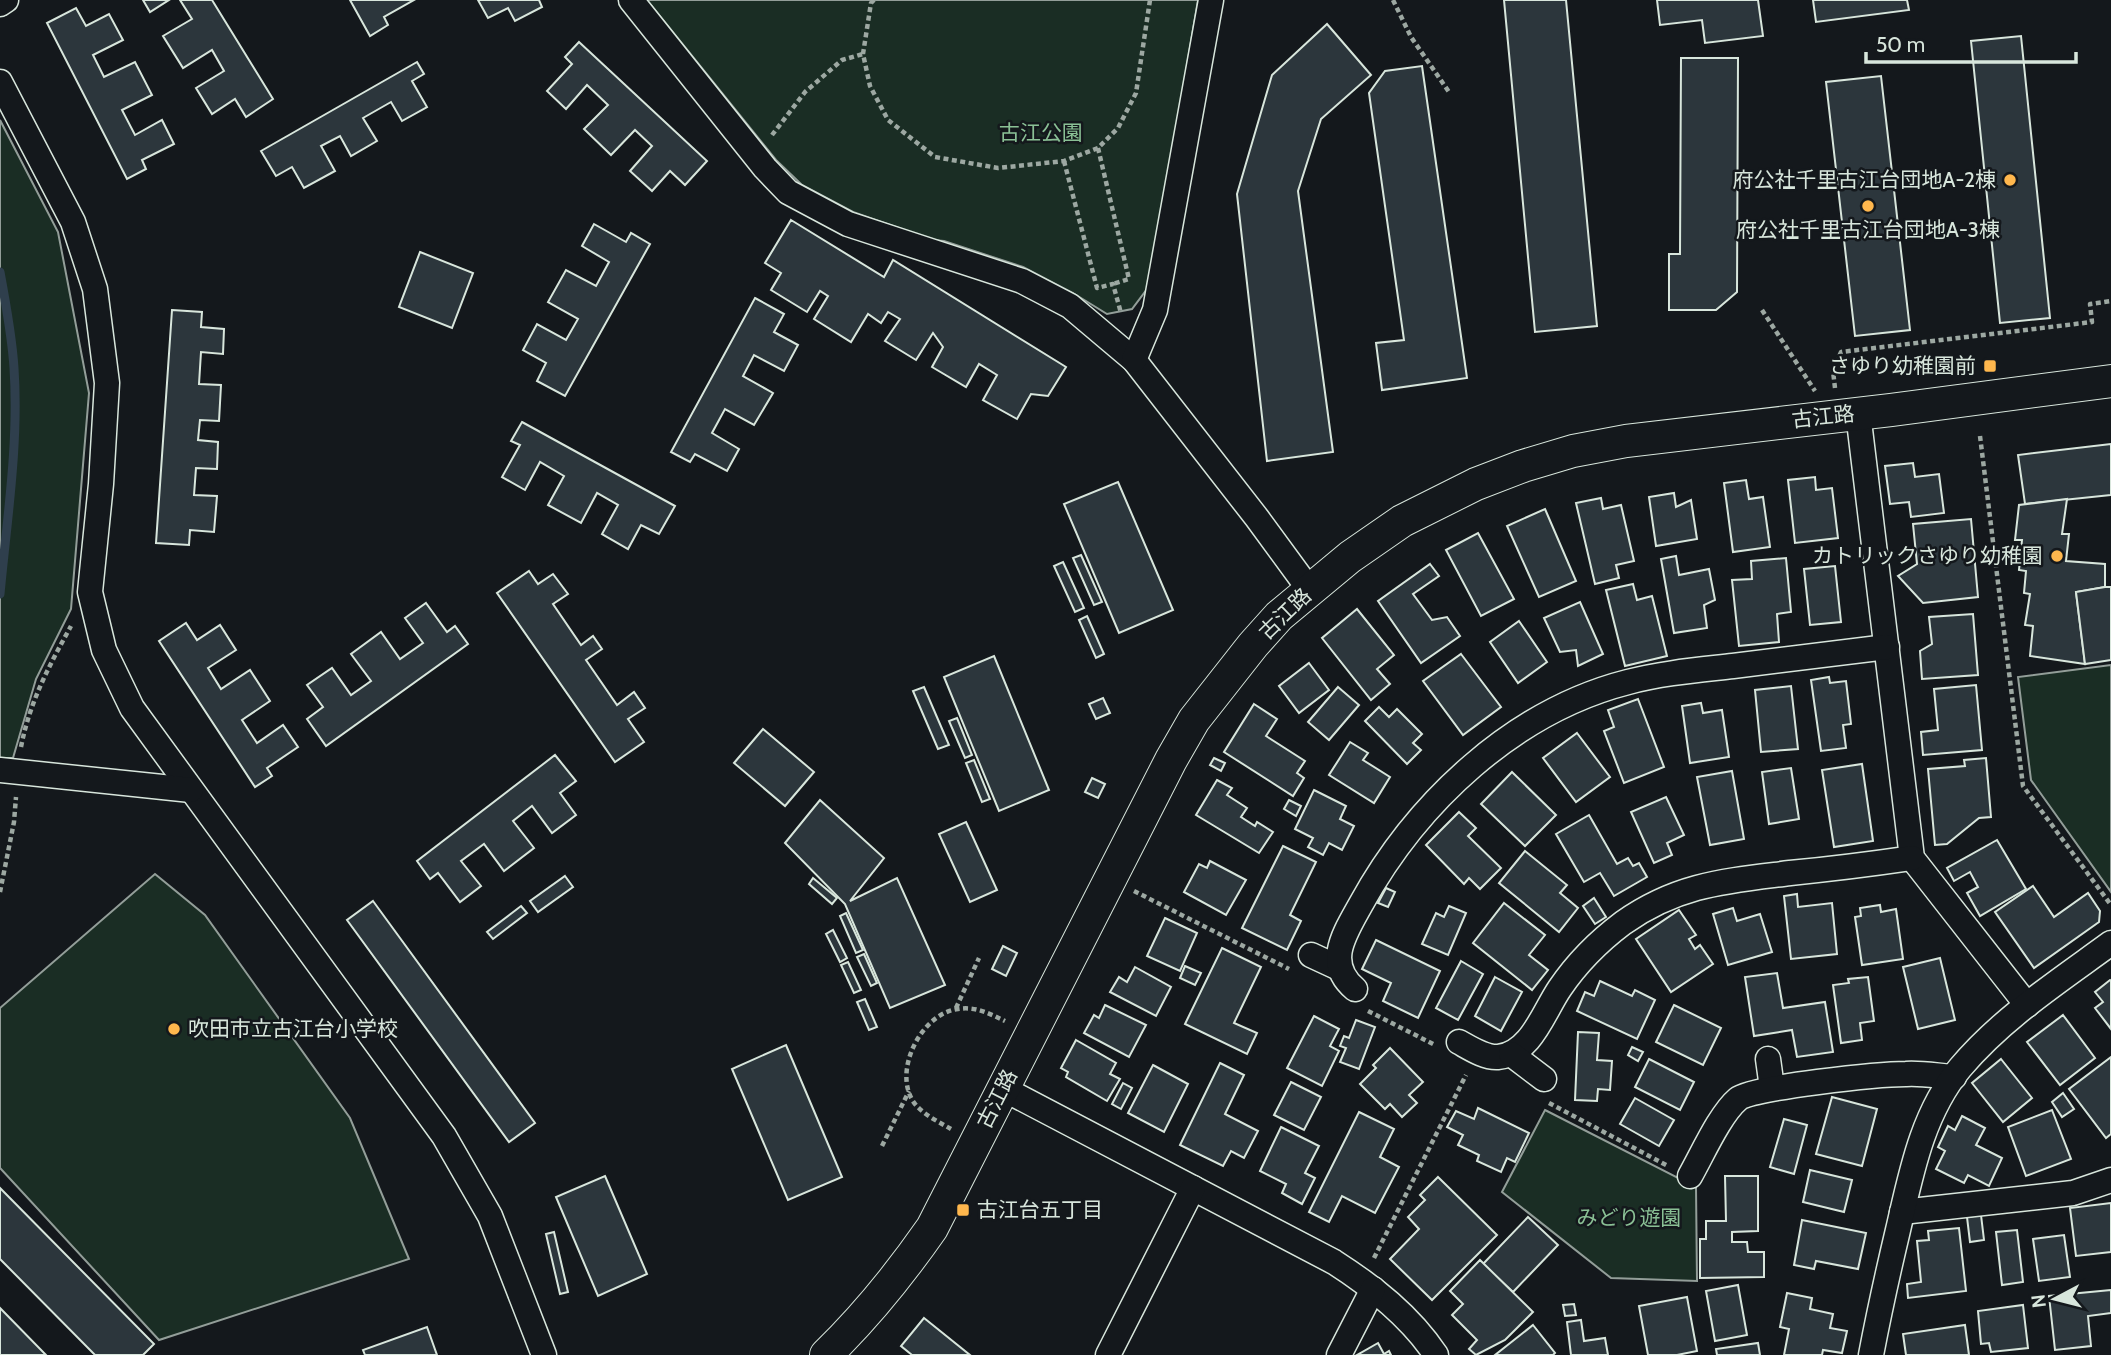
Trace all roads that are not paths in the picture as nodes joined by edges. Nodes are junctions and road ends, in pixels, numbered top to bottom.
1 (6, 0) edge
2 (631, 0) edge
3 (1211, 0) edge
4 (0, 4) edge
5 (0, 82) edge
6 (1134, 360) junction
7 (2111, 381) edge
8 (1858, 413) junction
9 (1309, 589) junction
10 (1887, 648) junction
11 (10, 771) edge
12 (191, 790) junction
13 (1912, 859) junction
14 (2111, 943) edge
15 (1305, 965) road end
16 (1339, 968) junction
17 (1360, 999) road end
18 (2027, 1005) junction
19 (1447, 1043) road end
20 (1511, 1054) junction
21 (1768, 1059) dead end
22 (1954, 1077) junction
23 (1002, 1088) junction
24 (1772, 1088) junction
25 (1546, 1090) road end
26 (1690, 1176) road end
27 (2111, 1180) edge
28 (1193, 1188) junction
29 (1902, 1212) junction
30 (1368, 1285) junction
31 (544, 1355) edge
32 (826, 1355) edge
33 (1108, 1355) edge
34 (1339, 1355) edge
35 (1436, 1355) edge
36 (1871, 1355) edge

1 - 4 street
2 - 6 street
3 - 6 street
5 - 12 street
6 - 9 street
7 - 8 street, 古江路
8 - 9 street, 古江路
8 - 10 street
9 - 23 street, 古江路
10 - 13 street
10 - 16 street
11 - 12 street
12 - 31 street
13 - 18 street
13 - 20 street
14 - 18 street
15 - 16 street
16 - 17 street
18 - 22 street
19 - 20 street
20 - 25 street
21 - 24 street
22 - 24 street
22 - 29 street
23 - 28 street
23 - 32 street, 古江路
24 - 26 street
27 - 29 street
28 - 30 street
28 - 33 street
29 - 36 street
30 - 34 street
30 - 35 street

